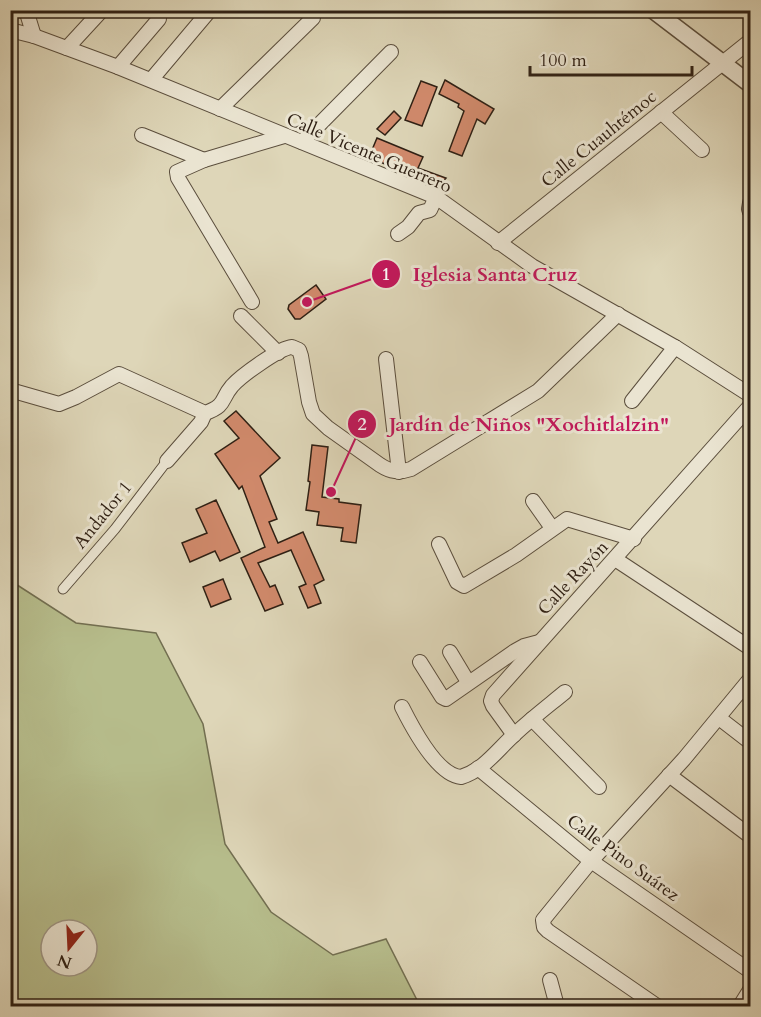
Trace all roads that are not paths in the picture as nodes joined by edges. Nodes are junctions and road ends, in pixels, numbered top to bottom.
1 (26, 10) edge
2 (102, 10) edge
3 (210, 10) edge
4 (653, 10) edge
5 (313, 18) dead end
6 (159, 19) dead end
7 (10, 30) edge
8 (34, 36) junction
9 (750, 41) edge
10 (67, 48) junction
11 (391, 52) dead end
12 (723, 63) junction
13 (118, 67) junction
14 (151, 80) junction
15 (750, 84) edge
16 (220, 109) junction
17 (661, 112) junction
18 (142, 135) dead end
19 (284, 136) junction
20 (302, 142) junction
21 (702, 150) dead end
22 (204, 160) junction
23 (436, 197) junction
24 (750, 203) edge
25 (750, 212) edge
26 (398, 234) dead end
27 (498, 243) junction
28 (252, 302) dead end
29 (618, 314) junction
30 (241, 316) dead end
31 (675, 347) junction
32 (278, 353) junction
33 (386, 359) dead end
34 (10, 390) edge
35 (750, 395) edge
36 (632, 401) dead end
37 (750, 406) edge
38 (206, 413) junction
39 (168, 461) joint
40 (399, 472) junction
41 (533, 501) dead end
42 (552, 528) junction
43 (634, 539) junction
44 (439, 544) dead end
45 (615, 559) junction
46 (63, 589) dead end
47 (539, 642) junction
48 (750, 648) edge
49 (450, 652) dead end
50 (420, 662) dead end
51 (750, 679) edge
52 (468, 682) junction
53 (565, 692) dead end
54 (402, 707) dead end
55 (719, 718) junction
56 (532, 719) junction
57 (514, 735) junction
58 (750, 742) edge
59 (478, 768) junction
60 (669, 775) junction
61 (599, 787) dead end
62 (750, 836) edge
63 (591, 861) junction
64 (750, 971) edge
65 (550, 980) dead end
66 (750, 990) edge
67 (556, 1006) edge
68 (657, 1006) edge
69 (740, 1006) edge

1 - 8 street
2 - 10 street
3 - 14 street
4 - 12 street
5 - 16 street
6 - 13 street
7 - 8 street, Calle Vicente Guerrero
8 - 10 street, Calle Vicente Guerrero
9 - 12 street, Calle Cuauhtémoc
10 - 13 street, Calle Vicente Guerrero
11 - 20 street
12 - 15 street
12 - 17 street, Calle Cuauhtémoc
13 - 14 street, Calle Vicente Guerrero
14 - 16 street, Calle Vicente Guerrero
16 - 19 street, Calle Vicente Guerrero
17 - 21 street
17 - 27 street, Calle Cuauhtémoc
18 - 22 street
19 - 20 street, Calle Vicente Guerrero
19 - 22 street
20 - 23 street, Calle Vicente Guerrero
22 - 28 street
23 - 26 street
23 - 27 street, Calle Vicente Guerrero
24 - 25 street
27 - 29 street, Calle Vicente Guerrero
29 - 31 street, Calle Vicente Guerrero
29 - 40 street
30 - 32 street
31 - 35 street, Calle Vicente Guerrero
31 - 36 street
32 - 38 street
32 - 40 street
33 - 40 street
34 - 38 street
37 - 43 street, Calle Rayón
38 - 39 street
39 - 46 street, Andador 1
41 - 42 street
42 - 43 street, Calle Rayón
42 - 44 street, Calle Rayón
43 - 45 street, Calle Rayón
45 - 47 street, Calle Rayón
45 - 48 street
47 - 52 street, Calle Rayón
47 - 57 street, Calle Rayón
49 - 52 street
50 - 52 street, Calle Rayón
51 - 55 street
53 - 56 street
54 - 59 street
55 - 58 street
55 - 60 street
56 - 57 street
56 - 61 street
57 - 59 street
59 - 63 street, Calle Pino Suárez
60 - 62 street
60 - 63 street
63 - 64 street, Calle Pino Suárez
63 - 68 street
65 - 67 street
66 - 69 street

